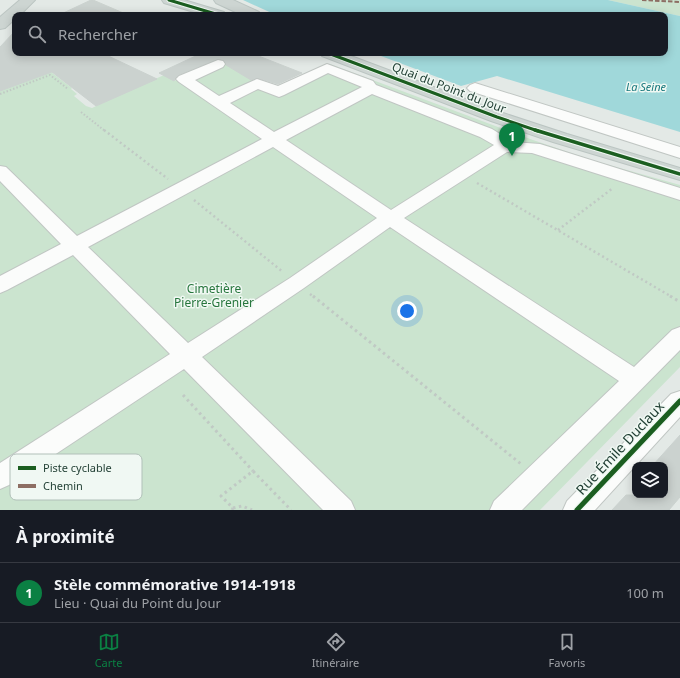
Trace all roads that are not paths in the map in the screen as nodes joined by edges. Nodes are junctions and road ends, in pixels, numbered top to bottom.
1 (15, 0) edge
2 (28, 0) edge
3 (169, 0) edge
4 (197, 0) edge
5 (221, 0) edge
6 (15, 12) edge
7 (209, 12) edge
8 (224, 12) edge
9 (247, 12) edge
10 (12, 14) edge
11 (0, 16) edge
12 (0, 25) edge
13 (336, 56) edge
14 (218, 64) dead end
15 (372, 88) junction
16 (476, 88) dead end
17 (218, 102) junction
18 (274, 139) junction
19 (506, 145) junction
20 (680, 153) edge
21 (0, 171) edge
22 (680, 174) edge
23 (680, 194) edge
24 (390, 218) junction
25 (75, 245) junction
26 (0, 285) edge
27 (680, 336) edge
28 (187, 355) junction
29 (635, 380) junction
30 (680, 401) edge
31 (35, 454) edge
32 (10, 470) edge
33 (0, 477) edge
34 (341, 510) edge
35 (504, 510) edge
36 (577, 510) edge

1 - 11 main road
2 - 6 main road
3 - 7 main road
4 - 8 main road
5 - 9 main road
10 - 12 main road
13 - 22 main road, Quai du Point du Jour
14 - 17 street
15 - 17 street
15 - 18 street
15 - 19 street
16 - 20 street
17 - 18 street
18 - 24 street
18 - 25 street
19 - 23 street
19 - 24 street
21 - 25 street
24 - 28 street
24 - 29 street
25 - 26 street
25 - 28 street
27 - 29 street
28 - 31 street
28 - 34 street
29 - 35 street
30 - 36 street, Rue Émile Duclaux
32 - 33 street

